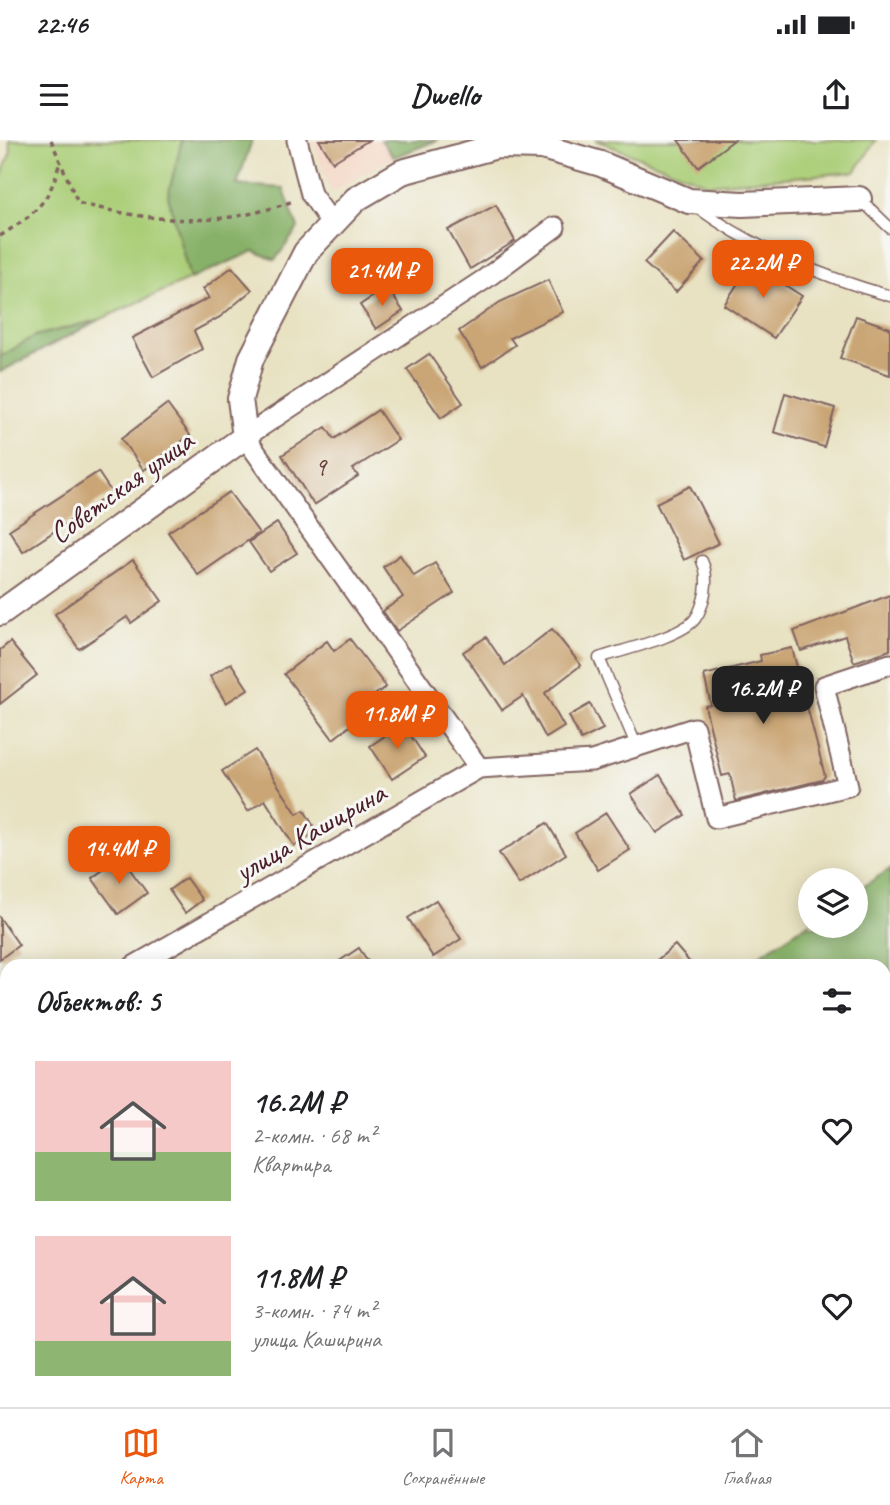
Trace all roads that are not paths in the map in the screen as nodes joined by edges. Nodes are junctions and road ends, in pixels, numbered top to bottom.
1 (297, 140) edge
2 (859, 198) joint
3 (689, 201) junction
4 (331, 224) junction
5 (555, 227) dead end
6 (890, 228) edge
7 (890, 296) edge
8 (245, 437) junction
9 (702, 561) dead end
10 (0, 612) edge
11 (890, 664) edge
12 (637, 747) junction
13 (479, 768) junction
14 (146, 959) edge

1 - 4 street
2 - 3 street
2 - 6 lane
3 - 4 street
3 - 7 lane
4 - 8 street
5 - 8 street
8 - 10 street, Советская улица
8 - 13 street
9 - 12 lane
11 - 12 street
12 - 13 street
13 - 14 street, улица Каширина

